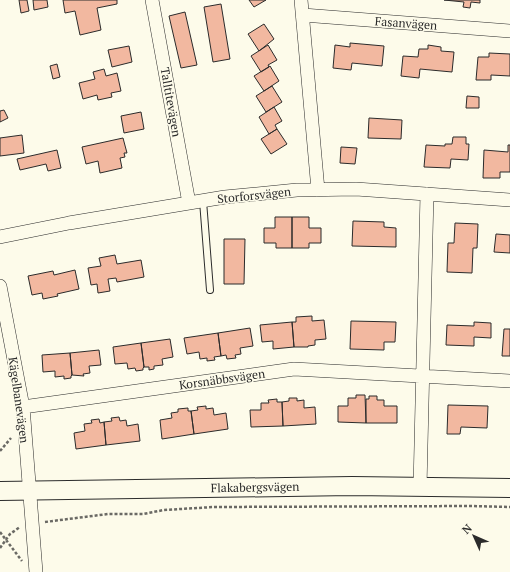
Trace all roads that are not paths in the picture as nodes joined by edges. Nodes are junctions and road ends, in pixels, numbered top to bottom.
1 (152, 0) edge
2 (301, 0) edge
3 (303, 15) junction
4 (510, 31) edge
5 (318, 190) junction
6 (427, 194) junction
7 (510, 200) edge
8 (203, 201) junction
9 (189, 203) junction
10 (0, 237) edge
11 (0, 286) edge
12 (210, 290) dead end
13 (423, 375) junction
14 (510, 381) edge
15 (23, 407) junction
16 (420, 487) junction
17 (510, 488) edge
18 (0, 491) edge
19 (30, 491) junction
20 (36, 572) edge

1 - 9 street, Talltitevägen
2 - 3 street
3 - 4 street, Fasanvägen
3 - 5 street
5 - 6 street, Storforsvägen
5 - 8 street, Storforsvägen
6 - 7 street, Storforsvägen
6 - 13 street
8 - 9 street, Storforsvägen
8 - 12 lane
9 - 10 street, Storforsvägen
11 - 15 street, Kägelbanevägen
13 - 14 street, Korsnäbbsvägen
13 - 15 street, Korsnäbbsvägen
13 - 16 street
15 - 19 street, Kägelbanevägen
16 - 17 street, Flakabergsvägen
16 - 19 street, Flakabergsvägen
18 - 19 street, Flakabergsvägen
19 - 20 street, Kägelbanevägen

